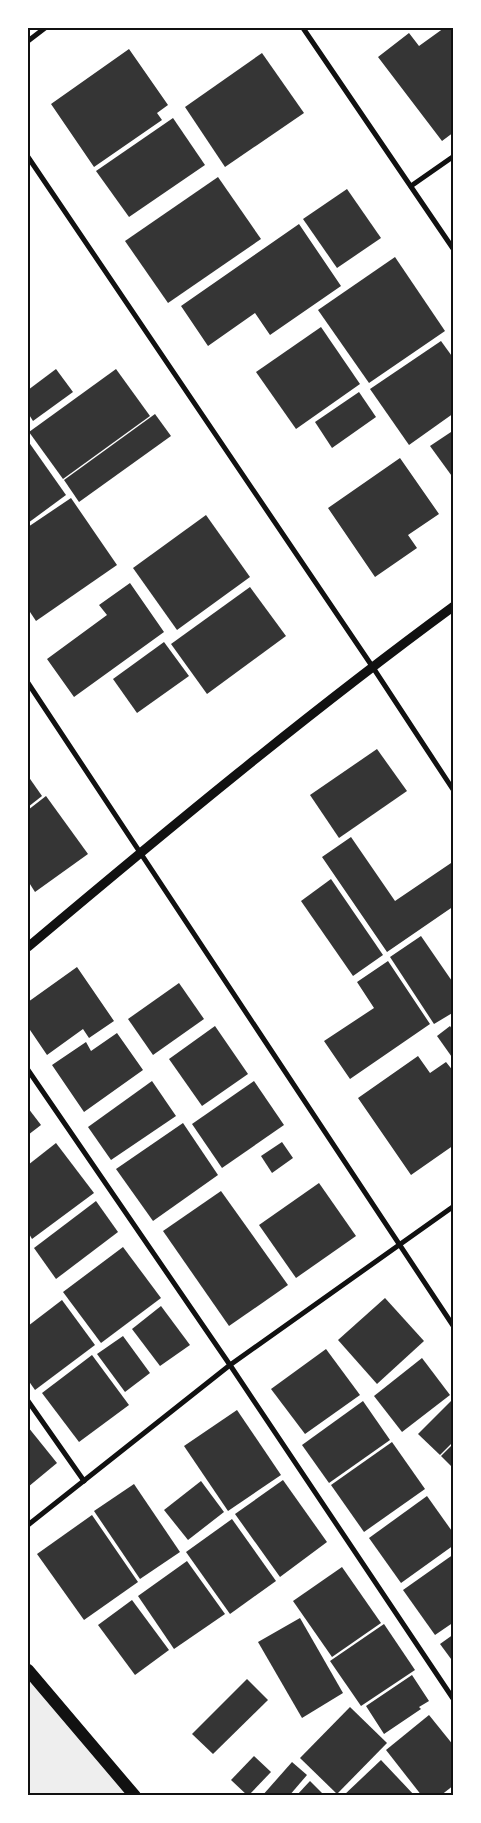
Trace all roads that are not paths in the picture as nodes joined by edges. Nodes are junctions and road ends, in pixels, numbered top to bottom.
1 (45, 28) edge
2 (303, 28) edge
3 (28, 41) edge
4 (454, 156) edge
5 (28, 157) edge
6 (410, 186) junction
7 (454, 250) edge
8 (454, 606) edge
9 (372, 666) junction
10 (28, 683) edge
11 (454, 791) edge
12 (141, 852) junction
13 (28, 946) edge
14 (28, 1070) edge
15 (454, 1206) edge
16 (399, 1246) junction
17 (454, 1327) edge
18 (230, 1365) junction
19 (28, 1401) edge
20 (84, 1481) junction
21 (28, 1525) edge
22 (28, 1670) edge
23 (454, 1700) edge
24 (135, 1796) edge

1 - 3 street
2 - 6 street
4 - 6 street
5 - 9 street
6 - 7 street
8 - 9 street
9 - 11 street
9 - 12 street
10 - 12 street
12 - 13 street
12 - 16 street
14 - 18 street
15 - 16 street
16 - 17 street
16 - 18 street
18 - 20 street
18 - 23 street
19 - 20 street
20 - 21 street
22 - 24 main road

